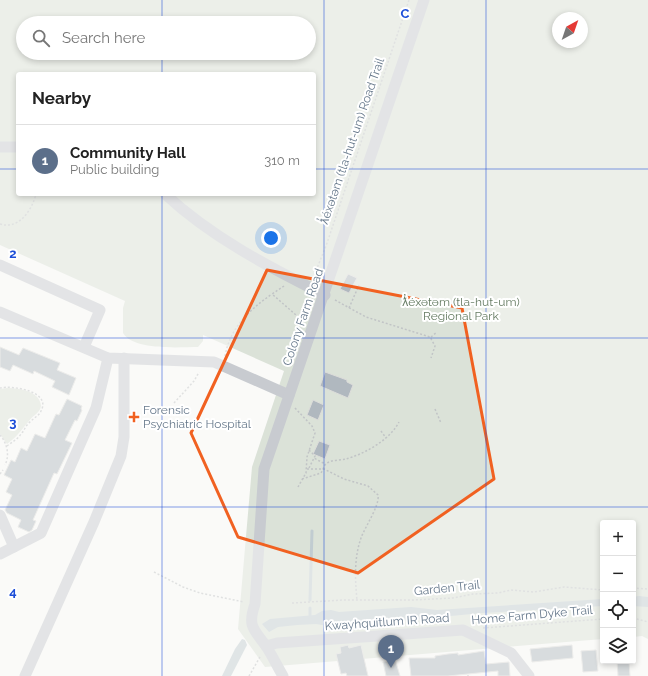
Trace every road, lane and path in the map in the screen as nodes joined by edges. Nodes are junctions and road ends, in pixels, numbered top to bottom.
1 (409, 0) edge
2 (424, 0) edge
3 (0, 147) edge
4 (16, 147) edge
5 (35, 196) edge
6 (167, 196) edge
7 (0, 224) edge
8 (0, 264) edge
9 (359, 285) dead end
10 (307, 287) junction
11 (325, 295) junction
12 (349, 308) junction
13 (0, 312) edge
14 (301, 329) dead end
15 (437, 332) dead end
16 (430, 337) junction
17 (84, 347) junction
18 (108, 358) junction
19 (124, 358) junction
20 (431, 358) dead end
21 (200, 360) junction
22 (223, 366) junction
23 (0, 388) edge
24 (290, 400) junction
25 (174, 403) dead end
26 (435, 409) dead end
27 (399, 422) dead end
28 (441, 424) dead end
29 (381, 431) dead end
30 (0, 435) edge
31 (386, 438) junction
32 (7, 446) junction
33 (309, 450) junction
34 (314, 458) junction
35 (325, 464) junction
36 (5, 465) dead end
37 (308, 469) junction
38 (324, 469) junction
39 (3, 470) dead end
40 (0, 474) edge
41 (338, 476) junction
42 (302, 479) junction
43 (337, 479) dead end
44 (355, 479) dead end
45 (354, 482) junction
46 (298, 487) dead end
47 (0, 515) edge
48 (14, 547) junction
49 (0, 554) edge
50 (154, 572) dead end
51 (636, 588) edge
52 (648, 589) edge
53 (600, 590) edge
54 (357, 600) junction
55 (254, 604) junction
56 (292, 604) dead end
57 (600, 619) edge
58 (636, 619) edge
59 (648, 622) edge
60 (463, 630) junction
61 (266, 646) junction
62 (259, 658) dead end
63 (25, 676) edge
64 (249, 676) edge
65 (283, 676) edge
66 (529, 676) edge

1 - 10 path, ƛ̓éxətəm (tla-hut-um) Road Trail
2 - 11 street, Colony Farm Road
3 - 4 street
5 - 7 path
6 - 10 street
8 - 17 street
9 - 12 path
10 - 11 street
11 - 12 path
11 - 24 street, Colony Farm Road
12 - 16 path
13 - 17 street
14 - 22 path
15 - 16 path
16 - 20 path
17 - 18 street
18 - 19 street
18 - 48 street
19 - 21 street
19 - 63 street
21 - 22 street
21 - 25 path
22 - 24 street
23 - 32 path
24 - 33 path
24 - 55 street, Colony Farm Road
26 - 28 path
27 - 31 path
29 - 31 path
30 - 32 path
31 - 35 path
32 - 36 path
33 - 34 path
33 - 37 path
34 - 35 path
34 - 37 path
35 - 38 path
37 - 38 path
37 - 42 path
38 - 41 path
38 - 42 path
39 - 40 path
41 - 43 path
41 - 45 path
42 - 46 path
44 - 45 path
45 - 54 path
47 - 48 street
48 - 49 street
50 - 55 path
51 - 52 path
53 - 54 path, Garden Trail
54 - 56 path, Garden Trail
55 - 61 street, Colony Farm Road
57 - 60 path, Home Farm Dyke Trail
58 - 59 path
60 - 61 street, Kwayhquitlum IR Road
60 - 66 street, Kwayhquitlum IR Road
61 - 65 street
62 - 64 path

